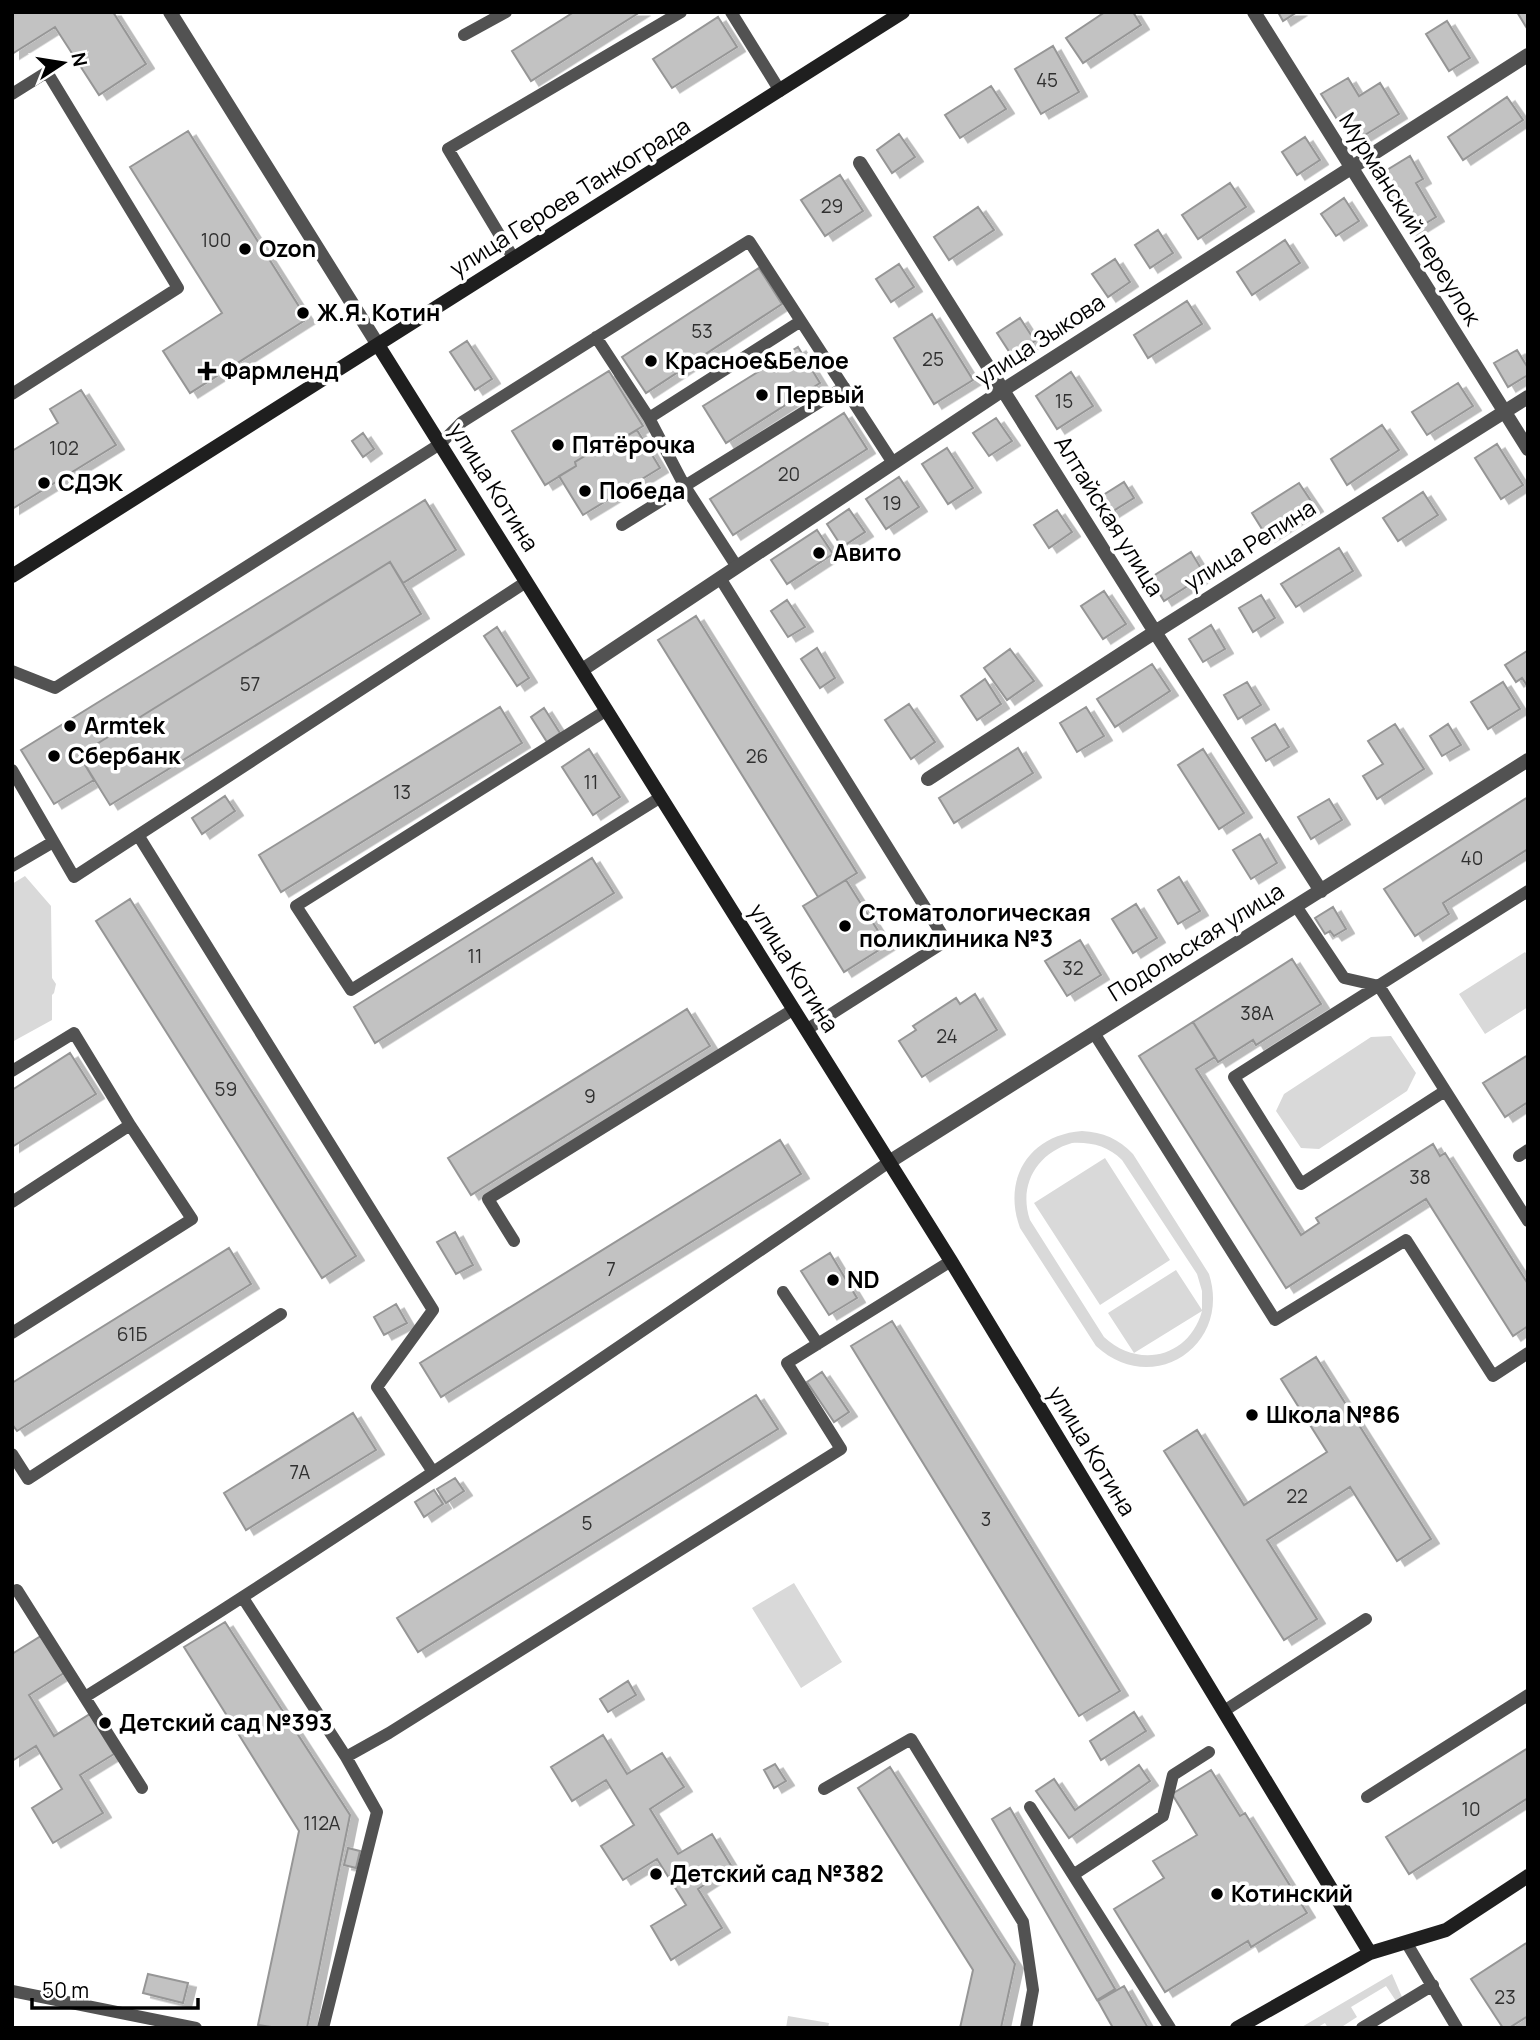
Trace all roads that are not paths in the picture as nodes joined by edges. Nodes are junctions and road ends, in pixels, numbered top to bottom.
1 (506, 12) edge
2 (681, 12) edge
3 (732, 12) edge
4 (903, 12) edge
5 (1254, 12) edge
6 (173, 13) edge
7 (464, 35) dead end
8 (1528, 55) edge
9 (780, 90) junction
10 (12, 94) edge
11 (860, 163) dead end
12 (1351, 168) junction
13 (514, 259) junction
14 (802, 321) junction
15 (596, 337) junction
16 (378, 345) junction
17 (844, 387) junction
18 (1003, 390) junction
19 (12, 394) edge
20 (1528, 397) edge
21 (1504, 412) junction
22 (649, 418) junction
23 (440, 444) junction
24 (1528, 449) edge
25 (893, 463) junction
26 (684, 485) junction
27 (622, 524) dead end
28 (737, 567) junction
29 (12, 576) edge
30 (720, 578) junction
31 (526, 582) junction
32 (1154, 632) junction
33 (582, 670) junction
34 (12, 671) edge
35 (607, 710) junction
36 (1528, 761) edge
37 (12, 770) edge
38 (928, 779) dead end
39 (661, 797) junction
40 (138, 835) junction
41 (53, 842) junction
42 (12, 866) edge
43 (1321, 891) junction
44 (1528, 891) edge
45 (1296, 906) junction
46 (1379, 986) junction
47 (794, 1009) junction
48 (806, 1030) junction
49 (1094, 1033) junction
50 (12, 1071) edge
51 (1446, 1091) junction
52 (130, 1125) junction
53 (889, 1162) junction
54 (12, 1202) edge
55 (1528, 1221) edge
56 (514, 1241) dead end
57 (951, 1261) junction
58 (783, 1292) dead end
59 (281, 1314) dead end
60 (12, 1333) edge
61 (818, 1344) junction
62 (1528, 1353) edge
63 (12, 1454) edge
64 (433, 1472) junction
65 (17, 1590) dead end
66 (243, 1598) junction
67 (1366, 1619) dead end
68 (1528, 1695) edge
69 (85, 1697) junction
70 (1224, 1711) junction
71 (1209, 1752) dead end
72 (346, 1757) junction
73 (142, 1788) dead end
74 (824, 1789) dead end
75 (1367, 1797) dead end
76 (1030, 1807) dead end
77 (1073, 1875) junction
78 (1528, 1877) edge
79 (1406, 1942) junction
80 (1370, 1953) junction
81 (1433, 1985) junction
82 (12, 1991) edge
83 (196, 2028) edge
84 (323, 2028) edge
85 (1026, 2028) edge
86 (1170, 2028) edge
87 (1237, 2028) edge
88 (1362, 2028) edge
89 (1457, 2028) edge

1 - 7 lane
2 - 13 lane
3 - 9 lane
4 - 9 street, улица Героев Танкограда
5 - 12 street, Мурманский переулок
6 - 16 street, улица Котина
8 - 12 street, улица Зыкова
9 - 13 street, улица Героев Танкограда
10 - 19 lane
11 - 18 street, Алтайская улица
12 - 18 street, улица Зыкова
12 - 21 street, Мурманский переулок
13 - 16 street, улица Героев Танкограда
14 - 15 lane
14 - 17 lane
14 - 22 lane
15 - 22 lane
15 - 23 lane
16 - 23 street, улица Котина
16 - 29 street, улица Героев Танкограда
17 - 25 lane
17 - 26 lane
18 - 25 street, улица Зыкова
18 - 32 street, Алтайская улица
20 - 21 street, улица Репина
21 - 24 street, Мурманский переулок
21 - 32 street, улица Репина
22 - 26 lane
23 - 31 street, улица Котина
23 - 34 lane
25 - 28 street, улица Зыкова
26 - 27 lane
26 - 28 lane
28 - 30 street, улица Зыкова
30 - 33 street, улица Зыкова
30 - 48 lane
31 - 33 street, улица Котина
31 - 40 lane
32 - 38 street, улица Репина
32 - 43 street, Алтайская улица
33 - 35 street, улица Котина
35 - 39 street, улица Котина
35 - 39 lane
36 - 43 street, Подольская улица
37 - 41 lane
39 - 47 street, улица Котина
40 - 41 lane
40 - 64 lane
41 - 42 lane
43 - 45 street, Подольская улица
44 - 46 lane
45 - 46 lane
45 - 49 street, Подольская улица
46 - 51 lane
46 - 51 lane
47 - 48 street, улица Котина
47 - 56 lane
48 - 53 street, улица Котина
49 - 53 street, Подольская улица
49 - 62 lane
50 - 52 lane
51 - 55 lane
52 - 54 lane
52 - 60 lane
53 - 57 street, улица Котина
53 - 64 lane
57 - 61 lane
57 - 70 street, улица Котина
58 - 61 lane
59 - 63 lane
61 - 72 lane
64 - 66 lane
65 - 69 lane
66 - 69 lane
66 - 72 lane
67 - 70 lane
68 - 75 lane
69 - 73 lane
70 - 80 street, улица Котина
71 - 77 lane
72 - 84 lane
74 - 85 lane
76 - 77 lane
77 - 86 lane
78 - 79 street
79 - 80 street
79 - 81 lane
80 - 87 street
81 - 88 lane
81 - 89 lane
82 - 83 lane

